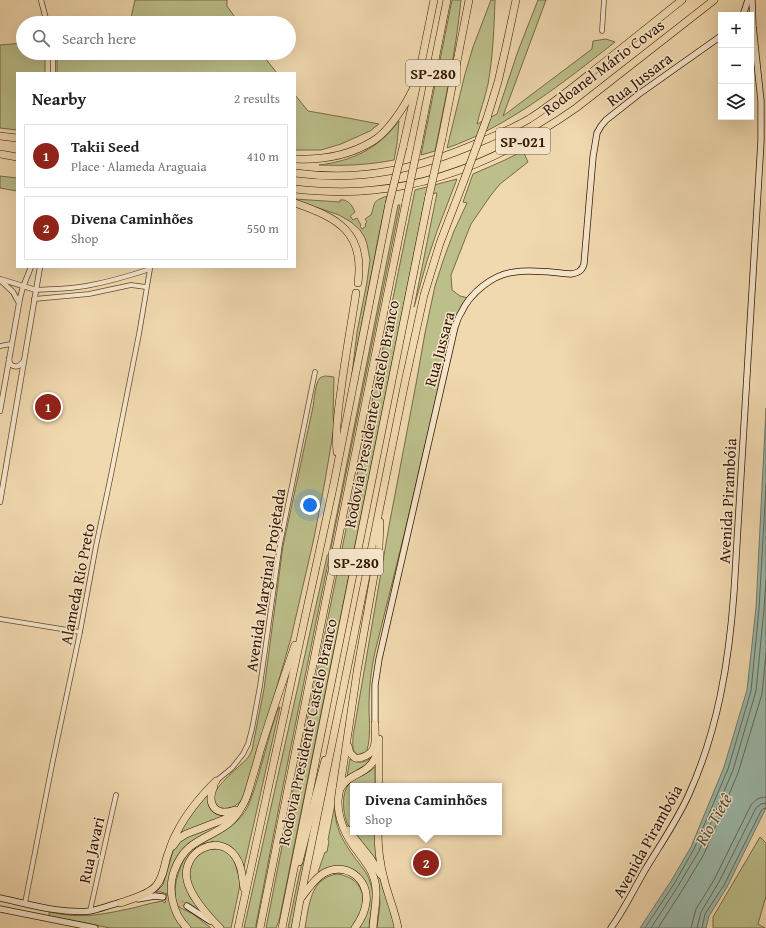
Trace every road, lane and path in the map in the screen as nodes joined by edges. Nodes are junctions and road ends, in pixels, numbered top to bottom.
1 (41, 0) edge
2 (434, 0) edge
3 (447, 0) edge
4 (469, 0) edge
5 (516, 0) edge
6 (604, 0) edge
7 (682, 0) edge
8 (714, 0) edge
9 (748, 0) edge
10 (752, 0) edge
11 (744, 12) edge
12 (752, 12) edge
13 (45, 16) edge
14 (602, 31) dead end
15 (718, 38) edge
16 (754, 38) edge
17 (754, 45) edge
18 (756, 49) junction
19 (53, 60) edge
20 (53, 72) edge
21 (418, 79) junction
22 (0, 136) edge
23 (16, 138) edge
24 (0, 154) edge
25 (16, 157) edge
26 (296, 159) edge
27 (296, 173) edge
28 (296, 190) edge
29 (296, 203) edge
30 (31, 268) edge
31 (40, 268) edge
32 (0, 280) edge
33 (358, 283) dead end
34 (23, 286) junction
35 (146, 287) junction
36 (36, 290) junction
37 (356, 293) dead end
38 (34, 299) junction
39 (19, 303) junction
40 (11, 344) junction
41 (0, 346) edge
42 (9, 359) junction
43 (24, 362) junction
44 (315, 372) dead end
45 (0, 411) edge
46 (338, 460) junction
47 (0, 502) edge
48 (380, 506) junction
49 (306, 614) junction
50 (0, 619) edge
51 (80, 632) junction
52 (343, 690) junction
53 (375, 724) junction
54 (348, 739) junction
55 (379, 748) junction
56 (216, 781) junction
57 (379, 783) edge
58 (339, 791) junction
59 (116, 795) dead end
60 (241, 808) junction
61 (338, 808) junction
62 (350, 833) edge
63 (352, 835) edge
64 (378, 835) edge
65 (170, 850) junction
66 (292, 879) junction
67 (384, 879) junction
68 (244, 896) junction
69 (163, 897) tunnel mouth
70 (0, 898) edge
71 (300, 900) junction
72 (120, 902) junction
73 (25, 903) junction
74 (187, 906) tunnel mouth
75 (0, 909) edge
76 (90, 911) junction
77 (238, 926) edge
78 (94, 928) edge
79 (187, 928) edge
80 (220, 928) edge
81 (260, 928) edge
82 (282, 928) edge
83 (295, 928) edge
84 (355, 928) edge
85 (373, 928) edge
86 (398, 928) edge
87 (611, 928) edge

1 - 13 street
2 - 21 highway
3 - 81 highway, Rodovia Presidente Castelo Branco / SP-280, bridge
4 - 66 highway, Rodovia Presidente Castelo Branco / SP-280, bridge
5 - 48 highway, bridge
6 - 14 street
7 - 27 highway, Rodoanel Mário Covas / SP-021
8 - 28 highway, Rodoanel Mário Covas / SP-021
9 - 11 main road
10 - 12 main road
15 - 53 main road, Rua Jussara
16 - 18 main road, Avenida Pirambóia
17 - 18 main road, Avenida Pirambóia
18 - 87 main road, Avenida Pirambóia
19 - 20 street
21 - 26 highway
21 - 46 highway, bridge
22 - 23 highway
24 - 25 highway
29 - 33 highway
30 - 34 street
31 - 36 street
32 - 34 street
32 - 39 street
34 - 36 street
34 - 39 street
35 - 36 street, Alameda Rio Preto
35 - 38 street
35 - 51 street, Alameda Rio Preto
36 - 38 street
37 - 46 highway
38 - 43 street
39 - 40 street
40 - 41 street
40 - 42 street
42 - 43 street
42 - 45 street
43 - 47 street
44 - 56 street, Avenida Marginal Projetada
46 - 49 highway
48 - 52 highway
48 - 54 highway
49 - 60 highway
49 - 68 highway
50 - 51 street
51 - 73 street, Alameda Rio Preto
52 - 66 highway
52 - 71 highway
53 - 54 highway
53 - 55 highway
54 - 58 highway
55 - 57 highway
55 - 58 highway
56 - 60 highway
56 - 65 highway
58 - 61 highway
59 - 76 street, Rua Javari
60 - 65 highway
60 - 79 highway
61 - 62 highway
61 - 85 highway
63 - 67 highway
64 - 67 highway
65 - 72 highway
66 - 82 highway, Rodovia Presidente Castelo Branco / SP-280
67 - 86 highway
68 - 77 highway
68 - 80 highway
69 - 72 main road
70 - 73 main road
71 - 83 highway
71 - 84 highway
72 - 76 main road
73 - 76 main road
74 - 80 main road
75 - 78 main road

